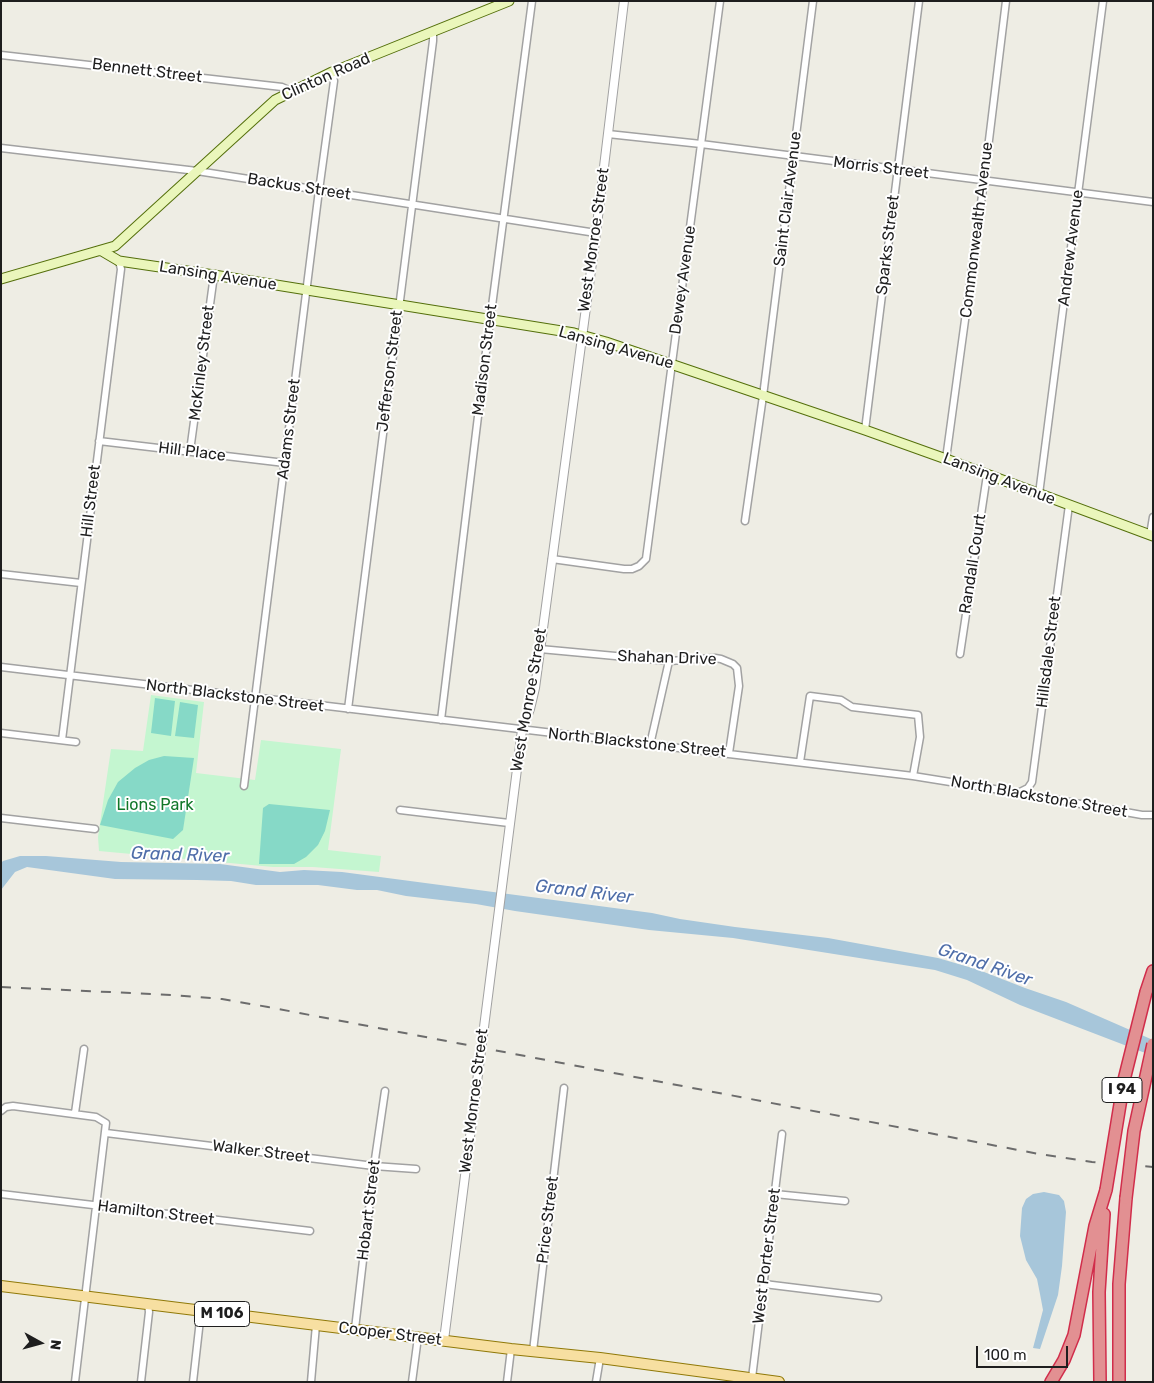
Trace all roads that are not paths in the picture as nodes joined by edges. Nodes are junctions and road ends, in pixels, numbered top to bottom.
1 (508, 1) edge
2 (532, 1) edge
3 (624, 1) edge
4 (720, 1) edge
5 (813, 1) edge
6 (919, 1) edge
7 (1006, 1) edge
8 (1103, 1) edge
9 (433, 32) junction
10 (1, 55) edge
11 (332, 72) junction
12 (291, 91) junction
13 (608, 134) junction
14 (701, 144) junction
15 (1, 148) edge
16 (793, 156) junction
17 (898, 170) junction
18 (197, 172) junction
19 (984, 181) junction
20 (319, 190) junction
21 (1078, 193) junction
22 (1153, 202) edge
23 (412, 205) junction
24 (504, 219) junction
25 (596, 233) junction
26 (102, 251) junction
27 (119, 261) junction
28 (214, 275) junction
29 (1, 279) edge
30 (307, 290) junction
31 (398, 305) junction
32 (490, 319) junction
33 (582, 336) junction
34 (672, 364) junction
35 (762, 396) junction
36 (865, 430) junction
37 (99, 441) junction
38 (190, 452) junction
39 (946, 459) junction
40 (285, 464) junction
41 (987, 475) junction
42 (1039, 494) junction
43 (1069, 505) junction
44 (1153, 516) edge
45 (745, 521) dead end
46 (1152, 536) edge
47 (552, 559) junction
48 (1, 574) edge
49 (81, 583) junction
50 (540, 649) junction
51 (960, 654) dead end
52 (669, 661) junction
53 (1, 667) edge
54 (70, 675) junction
55 (256, 697) junction
56 (348, 709) junction
57 (441, 720) junction
58 (522, 730) junction
59 (1, 733) edge
60 (62, 740) junction
61 (76, 742) dead end
62 (650, 746) junction
63 (730, 753) junction
64 (800, 762) junction
65 (913, 776) junction
66 (244, 786) dead end
67 (1019, 793) junction
68 (400, 810) dead end
69 (1153, 815) edge
70 (1, 818) edge
71 (509, 823) junction
72 (95, 829) dead end
73 (1153, 971) edge
74 (1153, 1044) edge
75 (84, 1049) dead end
76 (564, 1088) dead end
77 (385, 1091) dead end
78 (1, 1111) edge
79 (75, 1113) junction
80 (106, 1133) junction
81 (782, 1134) dead end
82 (374, 1166) junction
83 (416, 1169) dead end
84 (1106, 1190) junction
85 (1, 1194) edge
86 (774, 1194) junction
87 (845, 1201) dead end
88 (96, 1206) junction
89 (310, 1231) dead end
90 (764, 1284) junction
91 (1, 1286) edge
92 (86, 1296) junction
93 (878, 1298) dead end
94 (148, 1304) junction
95 (201, 1311) junction
96 (316, 1325) junction
97 (355, 1329) junction
98 (418, 1337) junction
99 (444, 1340) junction
100 (511, 1349) junction
101 (533, 1351) junction
102 (600, 1358) junction
103 (752, 1378) junction
104 (735, 1379) edge
105 (74, 1382) edge
106 (141, 1382) edge
107 (192, 1382) edge
108 (311, 1382) edge
109 (412, 1382) edge
110 (507, 1382) edge
111 (596, 1382) edge
112 (779, 1382) edge
113 (1051, 1382) edge
114 (1100, 1382) edge
115 (1120, 1382) edge

1 - 9 main road, Clinton Road
2 - 24 street, Madison Street
3 - 13 street, West Monroe Street
4 - 14 street, Dewey Avenue
5 - 16 street, Saint Clair Avenue
6 - 17 street, Sparks Street
7 - 19 street, Commonwealth Avenue
8 - 21 street, Andrew Avenue
9 - 11 main road, Clinton Road
9 - 23 street, Jefferson Street
10 - 12 street, Bennett Street
11 - 12 main road, Clinton Road
11 - 20 street, Adams Street
12 - 18 main road, Clinton Road
13 - 14 street, Morris Street
13 - 25 street, West Monroe Street
14 - 16 street, Morris Street
14 - 34 street, Dewey Avenue
15 - 18 street, Backus Street
16 - 17 street, Morris Street
16 - 35 street, Saint Clair Avenue
17 - 19 street, Morris Street
17 - 36 street, Sparks Street
18 - 20 street, Backus Street
18 - 26 main road, Clinton Road
19 - 21 street, Morris Street
19 - 39 street, Commonwealth Avenue
20 - 23 street, Backus Street
20 - 30 street, Adams Street
21 - 22 street, Morris Street
21 - 42 street, Andrew Avenue
23 - 24 street, Backus Street
23 - 31 street, Jefferson Street
24 - 25 street, Backus Street
24 - 32 street, Madison Street
25 - 33 street, West Monroe Street
26 - 27 main road, Lansing Avenue
26 - 29 main road
27 - 28 main road, Lansing Avenue
27 - 37 street, Hill Street
28 - 30 main road, Lansing Avenue
28 - 38 street, McKinley Street
30 - 31 main road, Lansing Avenue
30 - 40 street, Adams Street
31 - 32 main road, Lansing Avenue
31 - 56 street, Jefferson Street
32 - 33 main road, Lansing Avenue
32 - 57 street, Madison Street
33 - 34 main road, Lansing Avenue
33 - 47 street, West Monroe Street
34 - 35 main road, Lansing Avenue
34 - 47 street, Dewey Avenue
35 - 36 main road, Lansing Avenue
35 - 45 street, Saint Clair Avenue
36 - 39 main road, Lansing Avenue
37 - 38 street, Hill Place
37 - 49 street, Hill Street
38 - 40 street, Hill Place
39 - 41 main road, Lansing Avenue
40 - 55 street, Adams Street
41 - 42 main road, Lansing Avenue
41 - 51 street, Randall Court
42 - 43 main road, Lansing Avenue
43 - 46 main road, Lansing Avenue
43 - 67 street, Hillsdale Street
44 - 46 street
47 - 50 street, West Monroe Street
48 - 49 street
49 - 54 street, Hill Street
50 - 52 street, Shahan Drive
50 - 58 street, West Monroe Street
52 - 62 street
52 - 63 street, Shahan Drive
53 - 54 street, North Blackstone Street
54 - 55 street, North Blackstone Street
54 - 60 street, Hill Street
55 - 56 street, North Blackstone Street
55 - 66 street, Adams Street
56 - 57 street, North Blackstone Street
57 - 58 street, North Blackstone Street
58 - 62 street, North Blackstone Street
58 - 71 street, West Monroe Street
59 - 60 street
60 - 61 street
62 - 63 street, North Blackstone Street
63 - 64 street, North Blackstone Street
64 - 65 street, North Blackstone Street
64 - 65 street
65 - 67 street, North Blackstone Street
67 - 69 street, North Blackstone Street
68 - 71 street
70 - 72 street
71 - 99 street, West Monroe Street
73 - 84 highway, I 94, bridge
74 - 115 highway, I 94, bridge
75 - 79 street
76 - 101 street, Price Street
77 - 82 street, Hobart Street
78 - 79 street
79 - 80 street
80 - 82 street, Walker Street
80 - 88 street
81 - 86 street, West Porter Street
82 - 83 street, Walker Street
82 - 97 street, Hobart Street
84 - 113 highway
84 - 114 highway, I 94
85 - 88 street, Hamilton Street
86 - 87 street
86 - 90 street, West Porter Street
88 - 89 street, Hamilton Street
88 - 92 street
90 - 93 street
90 - 103 street, West Porter Street
91 - 92 main road, Cooper Street / M 106
92 - 94 main road, Cooper Street / M 106
92 - 105 street
94 - 95 main road, Cooper Street / M 106
94 - 106 street
95 - 96 main road, Cooper Street / M 106
95 - 107 street
96 - 97 main road, Cooper Street / M 106
96 - 108 street
97 - 98 main road, Cooper Street / M 106
98 - 99 main road, Cooper Street / M 106
98 - 109 street
99 - 100 main road, Cooper Street / M 106
100 - 101 main road, Cooper Street / M 106
100 - 110 street
101 - 102 main road, Cooper Street / M 106
102 - 104 main road, Cooper Street / M 106
102 - 111 street
103 - 104 main road, Cooper Street / M 106
103 - 112 main road, Cooper Street / M 106

